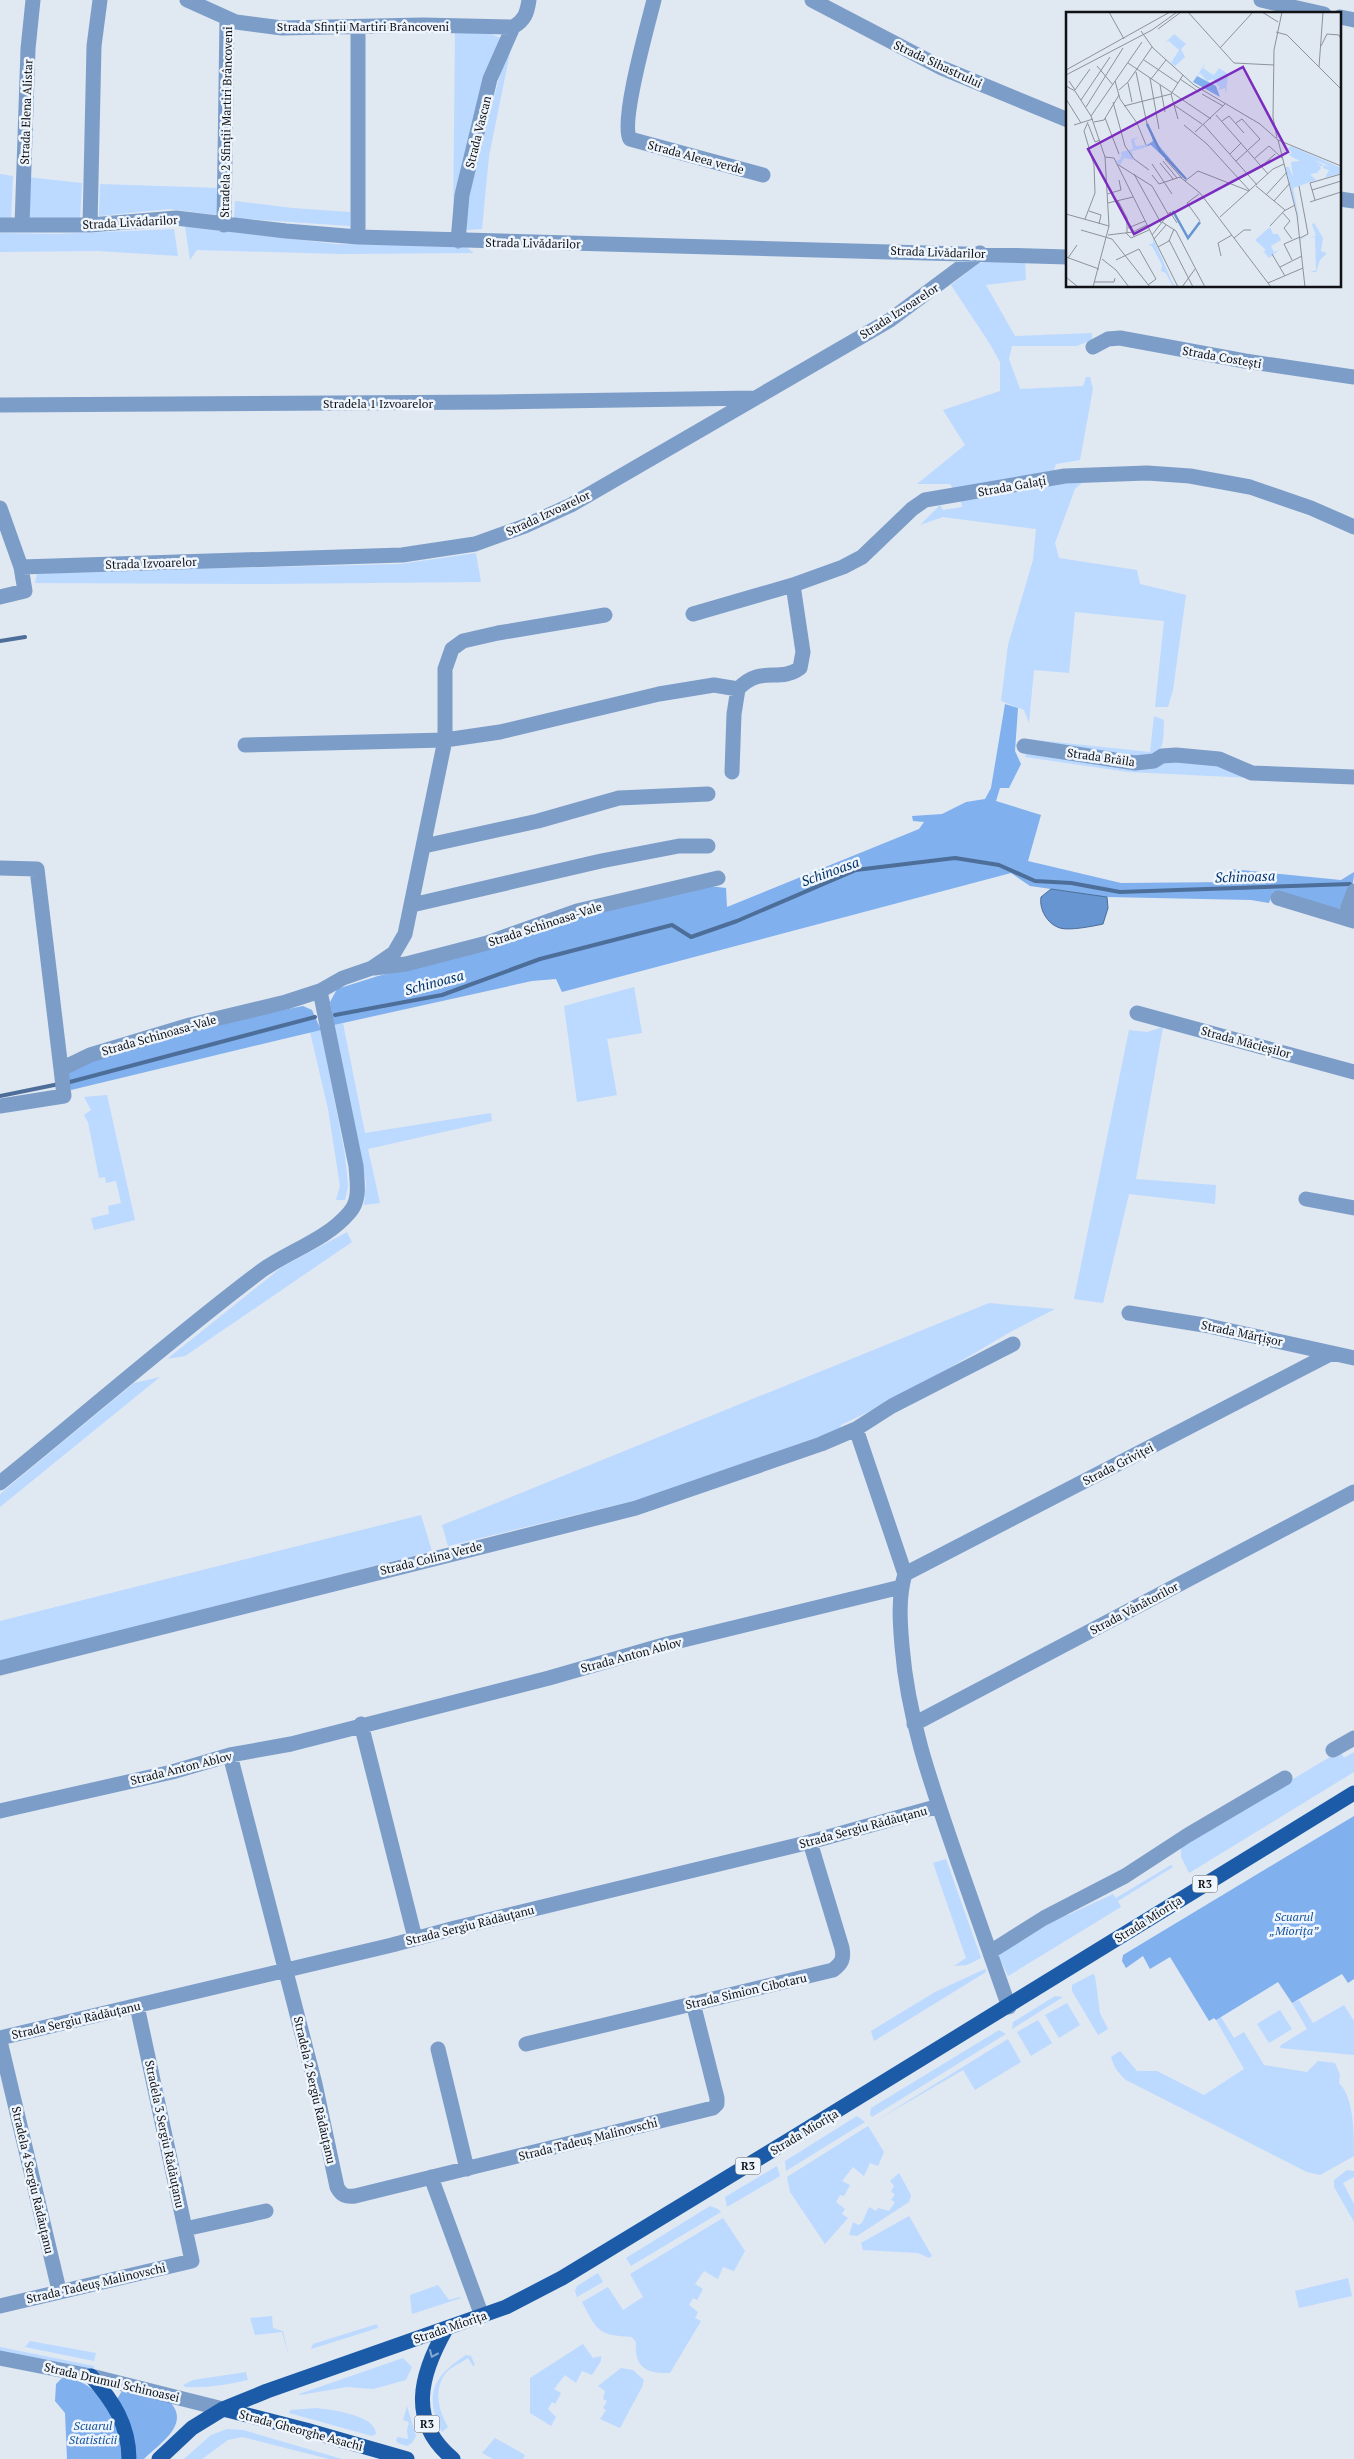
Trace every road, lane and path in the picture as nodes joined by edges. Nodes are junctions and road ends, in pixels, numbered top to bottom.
1 (32, 0) edge
2 (100, 0) edge
3 (187, 0) edge
4 (529, 0) edge
5 (654, 0) edge
6 (812, 0) edge
7 (1261, 0) edge
8 (1315, 12) edge
9 (227, 19) junction
10 (358, 27) junction
11 (513, 27) junction
12 (1066, 119) edge
13 (763, 175) dead end
14 (0, 225) edge
15 (22, 225) junction
16 (90, 225) junction
17 (224, 225) junction
18 (358, 237) junction
19 (458, 240) junction
20 (980, 253) junction
21 (1066, 257) edge
22 (1093, 347) dead end
23 (1354, 377) edge
24 (756, 398) junction
25 (0, 405) edge
26 (0, 508) edge
27 (1354, 527) edge
28 (21, 567) junction
29 (793, 585) junction
30 (0, 597) edge
31 (693, 614) dead end
32 (605, 615) dead end
33 (738, 689) junction
34 (445, 740) junction
35 (245, 745) dead end
36 (1024, 746) dead end
37 (732, 772) dead end
38 (1354, 777) edge
39 (708, 794) dead end
40 (424, 846) junction
41 (708, 846) dead end
42 (0, 868) edge
43 (718, 878) dead end
44 (1354, 891) edge
45 (1278, 898) dead end
46 (412, 905) junction
47 (1349, 920) edge
48 (372, 968) junction
49 (320, 991) junction
50 (1137, 1013) dead end
51 (1354, 1072) edge
52 (62, 1074) junction
53 (0, 1106) edge
54 (1306, 1199) dead end
55 (1354, 1208) edge
56 (1129, 1313) dead end
57 (1013, 1344) dead end
58 (1332, 1353) junction
59 (1354, 1358) edge
60 (856, 1429) junction
61 (0, 1483) edge
62 (1354, 1492) edge
63 (903, 1581) junction
64 (0, 1668) edge
65 (361, 1724) junction
66 (914, 1724) junction
67 (1354, 1738) edge
68 (1333, 1750) dead end
69 (230, 1755) junction
70 (1285, 1778) dead end
71 (1354, 1793) edge
72 (939, 1806) junction
73 (0, 1811) edge
74 (810, 1842) junction
75 (415, 1938) junction
76 (990, 1952) junction
77 (285, 1972) junction
78 (693, 2003) junction
79 (137, 2006) junction
80 (1008, 2007) junction
81 (0, 2040) edge
82 (526, 2044) dead end
83 (438, 2049) dead end
84 (467, 2169) junction
85 (431, 2177) junction
86 (356, 2196) joint
87 (266, 2211) dead end
88 (185, 2229) junction
89 (192, 2261) joint
90 (60, 2290) junction
91 (0, 2306) edge
92 (482, 2316) junction
93 (446, 2329) junction
94 (0, 2358) edge
95 (91, 2376) junction
96 (223, 2409) junction
97 (129, 2459) edge
98 (159, 2459) edge
99 (407, 2459) edge
100 (453, 2459) edge

1 - 15 street, Strada Elena Alistar
2 - 16 street
3 - 9 street, Strada Sfinții Martiri Brâncoveni
4 - 11 street
5 - 13 street, Strada Aleea verde
6 - 12 street, Strada Sihastrului
7 - 8 street
9 - 10 street, Strada Sfinții Martiri Brâncoveni
9 - 17 street, Stradela 2 Sfinții Martiri Brâncoveni
10 - 11 street, Strada Sfinții Martiri Brâncoveni
10 - 18 street
11 - 19 street, Strada Vascan
14 - 15 street, Strada Livădarilor
15 - 16 street, Strada Livădarilor
16 - 17 street, Strada Livădarilor
17 - 18 street, Strada Livădarilor
18 - 19 street, Strada Livădarilor
19 - 20 street, Strada Livădarilor
20 - 21 street, Strada Livădarilor
20 - 24 street, Strada Izvoarelor
22 - 23 street, Strada Costești
24 - 25 street, Stradela 1 Izvoarelor
24 - 28 street, Strada Izvoarelor
26 - 28 street
27 - 29 street, Strada Galați
28 - 30 street
29 - 31 street, Strada Galați
29 - 33 street
32 - 34 street, Strada Schinoasa-Vale
33 - 34 street
33 - 37 street
34 - 35 street
34 - 40 street, Strada Schinoasa-Vale
36 - 38 street, Strada Brăila
39 - 40 street
40 - 46 street, Strada Schinoasa-Vale
41 - 46 street
42 - 52 street
43 - 48 street, Strada Schinoasa-Vale
44 - 47 street
45 - 47 street
46 - 48 street, Strada Schinoasa-Vale
48 - 49 street, Strada Schinoasa-Vale
49 - 52 street, Strada Schinoasa-Vale
49 - 61 street
50 - 51 street, Strada Măcieșilor
52 - 53 street
54 - 55 street
56 - 58 street, Strada Mărțișor
57 - 60 street
58 - 59 street, Strada Mărțișor
58 - 63 street, Strada Griviței
60 - 63 street
60 - 64 street, Strada Colina Verde
62 - 66 street, Strada Vânătorilor
63 - 65 street, Strada Anton Ablov
63 - 66 street
65 - 69 street, Strada Anton Ablov
65 - 75 street
66 - 72 street
67 - 68 street
69 - 73 street, Strada Anton Ablov
69 - 77 street
70 - 76 street
71 - 80 main road, Strada Miorița / R3
72 - 74 street, Strada Sergiu Rădăuțanu
72 - 76 street
74 - 75 street, Strada Sergiu Rădăuțanu
74 - 78 street, Strada Simion Cibotaru
75 - 77 street, Strada Sergiu Rădăuțanu
76 - 80 street
77 - 79 street, Strada Sergiu Rădăuțanu
77 - 86 street, Stradela 2 Sergiu Rădăuțanu
78 - 82 street, Strada Simion Cibotaru
78 - 84 street, Strada Tadeuș Malinovschi
79 - 81 street, Strada Sergiu Rădăuțanu
79 - 88 street, Stradela 3 Sergiu Rădăuțanu
80 - 92 main road, Strada Miorița / R3
81 - 90 street, Stradela 4 Sergiu Rădăuțanu
83 - 84 street
84 - 85 street, Strada Tadeuș Malinovschi
85 - 86 street, Strada Tadeuș Malinovschi
85 - 92 street
87 - 88 street
88 - 89 street, Stradela 3 Sergiu Rădăuțanu
89 - 90 street, Strada Tadeuș Malinovschi
90 - 91 street, Strada Tadeuș Malinovschi
92 - 93 main road, Strada Miorița / R3
93 - 96 main road, Strada Miorița
93 -> 100 main road, R3
94 - 95 street, Strada Drumul Schinoasei
95 - 96 street, Strada Drumul Schinoasei
95 - 97 main road
96 - 98 main road, Strada Miorița
96 - 99 main road, Strada Gheorghe Asachi

